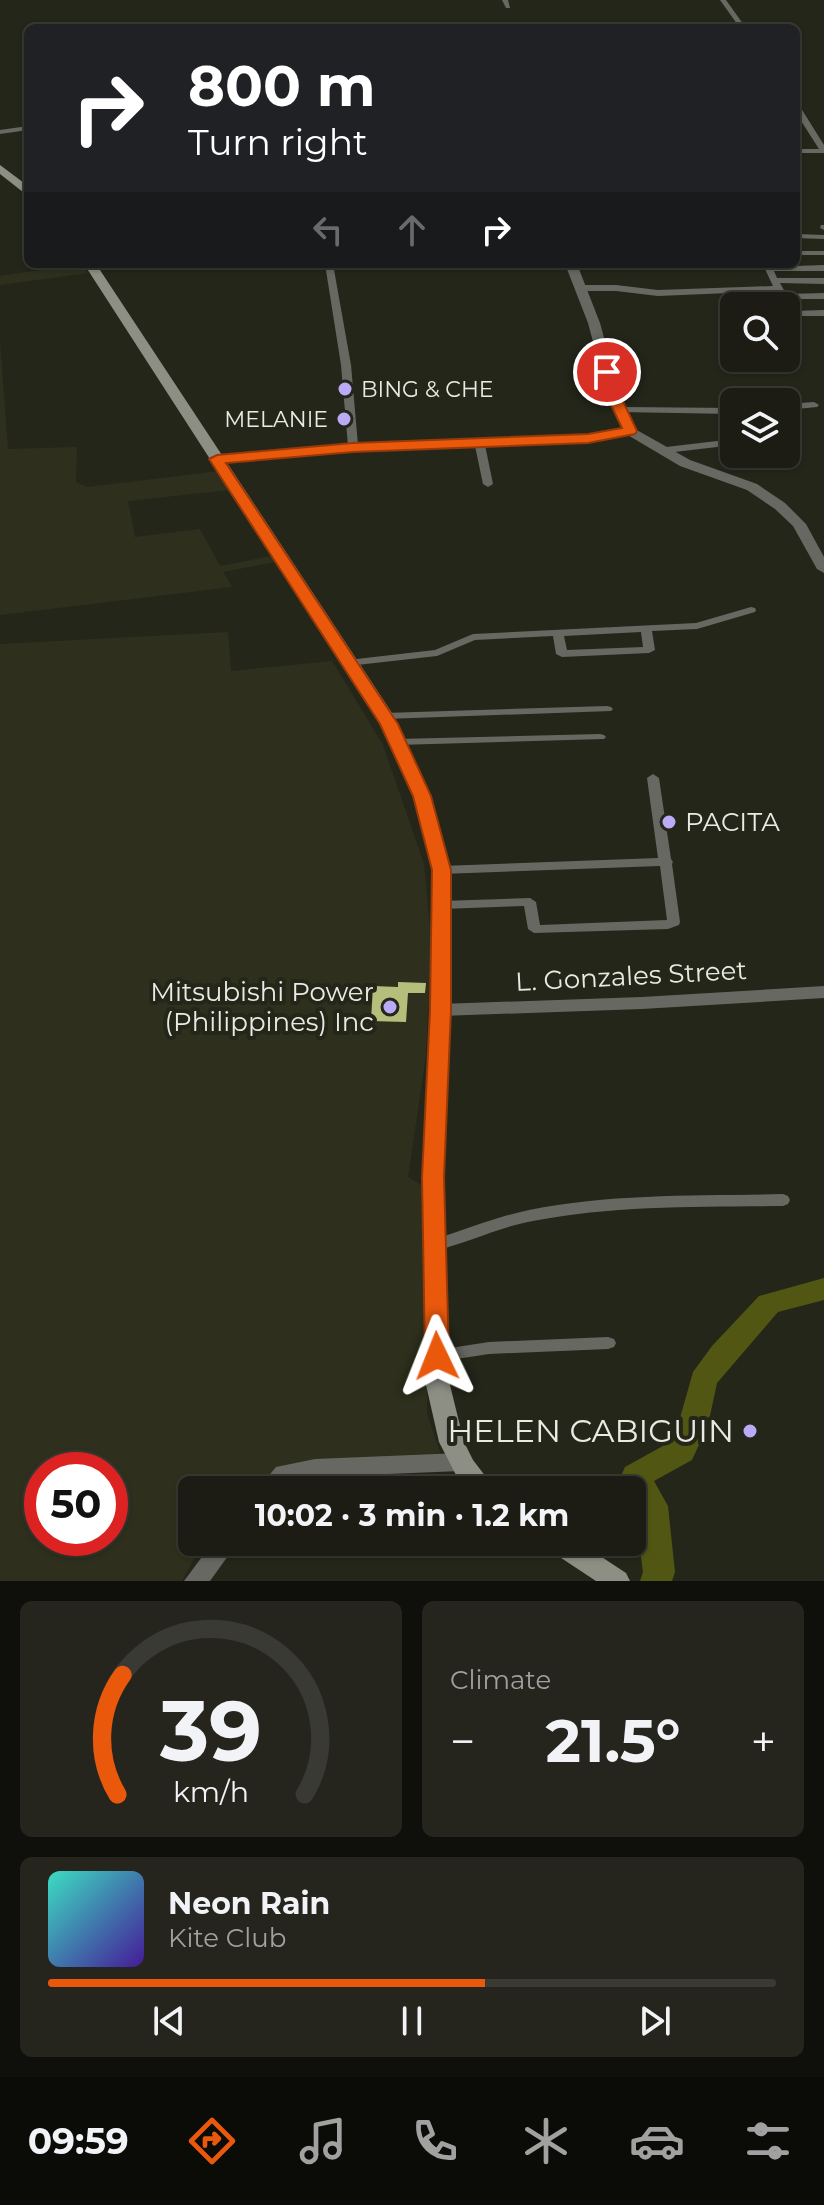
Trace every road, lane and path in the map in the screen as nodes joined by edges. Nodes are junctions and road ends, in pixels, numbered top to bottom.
1 (723, 0) edge
2 (740, 24) edge
3 (800, 113) edge
4 (24, 129) edge
5 (0, 132) edge
6 (800, 151) edge
7 (0, 168) edge
8 (24, 189) edge
9 (800, 236) edge
10 (824, 237) edge
11 (800, 253) edge
12 (824, 253) edge
13 (93, 268) edge
14 (330, 268) edge
15 (573, 268) edge
16 (824, 268) edge
17 (824, 281) edge
18 (581, 288) junction
19 (778, 288) junction
20 (824, 296) edge
21 (824, 313) edge
22 (814, 405) dead end
23 (800, 406) edge
24 (622, 410) junction
25 (720, 411) edge
26 (630, 431) junction
27 (479, 442) junction
28 (720, 444) edge
29 (353, 448) junction
30 (666, 450) junction
31 (217, 459) junction
32 (488, 484) dead end
33 (824, 569) edge
34 (751, 610) dead end
35 (646, 630) junction
36 (558, 633) junction
37 (348, 663) junction
38 (607, 709) dead end
39 (385, 716) junction
40 (600, 737) dead end
41 (397, 742) junction
42 (653, 778) dead end
43 (667, 862) junction
44 (441, 870) junction
45 (442, 905) junction
46 (824, 992) edge
47 (440, 1010) junction
48 (783, 1200) dead end
49 (434, 1245) junction
50 (608, 1343) dead end
51 (437, 1356) junction
52 (461, 1462) junction
53 (282, 1476) edge
54 (468, 1476) edge
55 (216, 1556) edge
56 (579, 1556) edge
57 (196, 1581) edge
58 (617, 1581) edge

1 - 2 street
3 - 6 street
4 - 5 street
7 - 8 main road
9 - 10 street
11 - 12 street
13 - 31 main road
14 - 29 street
15 - 18 street
16 - 19 street
17 - 19 street
18 - 19 street
18 - 24 street
19 - 20 street
19 - 21 street
22 - 23 street
24 - 25 street
24 - 26 street
26 - 27 street
26 - 30 street
27 - 29 street
27 - 32 street
28 - 30 street
29 - 31 street
30 - 33 street
31 - 37 main road
34 - 35 street
35 - 36 street
35 - 36 street
36 - 37 street
37 - 39 main road
38 - 39 street
39 - 41 main road
40 - 41 street
41 - 44 main road
42 - 43 street
43 - 44 street
43 - 45 street
44 - 45 main road
45 - 47 main road
46 - 47 street, L. Gonzales Street
47 - 49 main road
48 - 49 street
49 - 51 main road
50 - 51 street
51 - 52 main road
52 - 53 street
52 - 54 main road
55 - 57 street
56 - 58 main road

